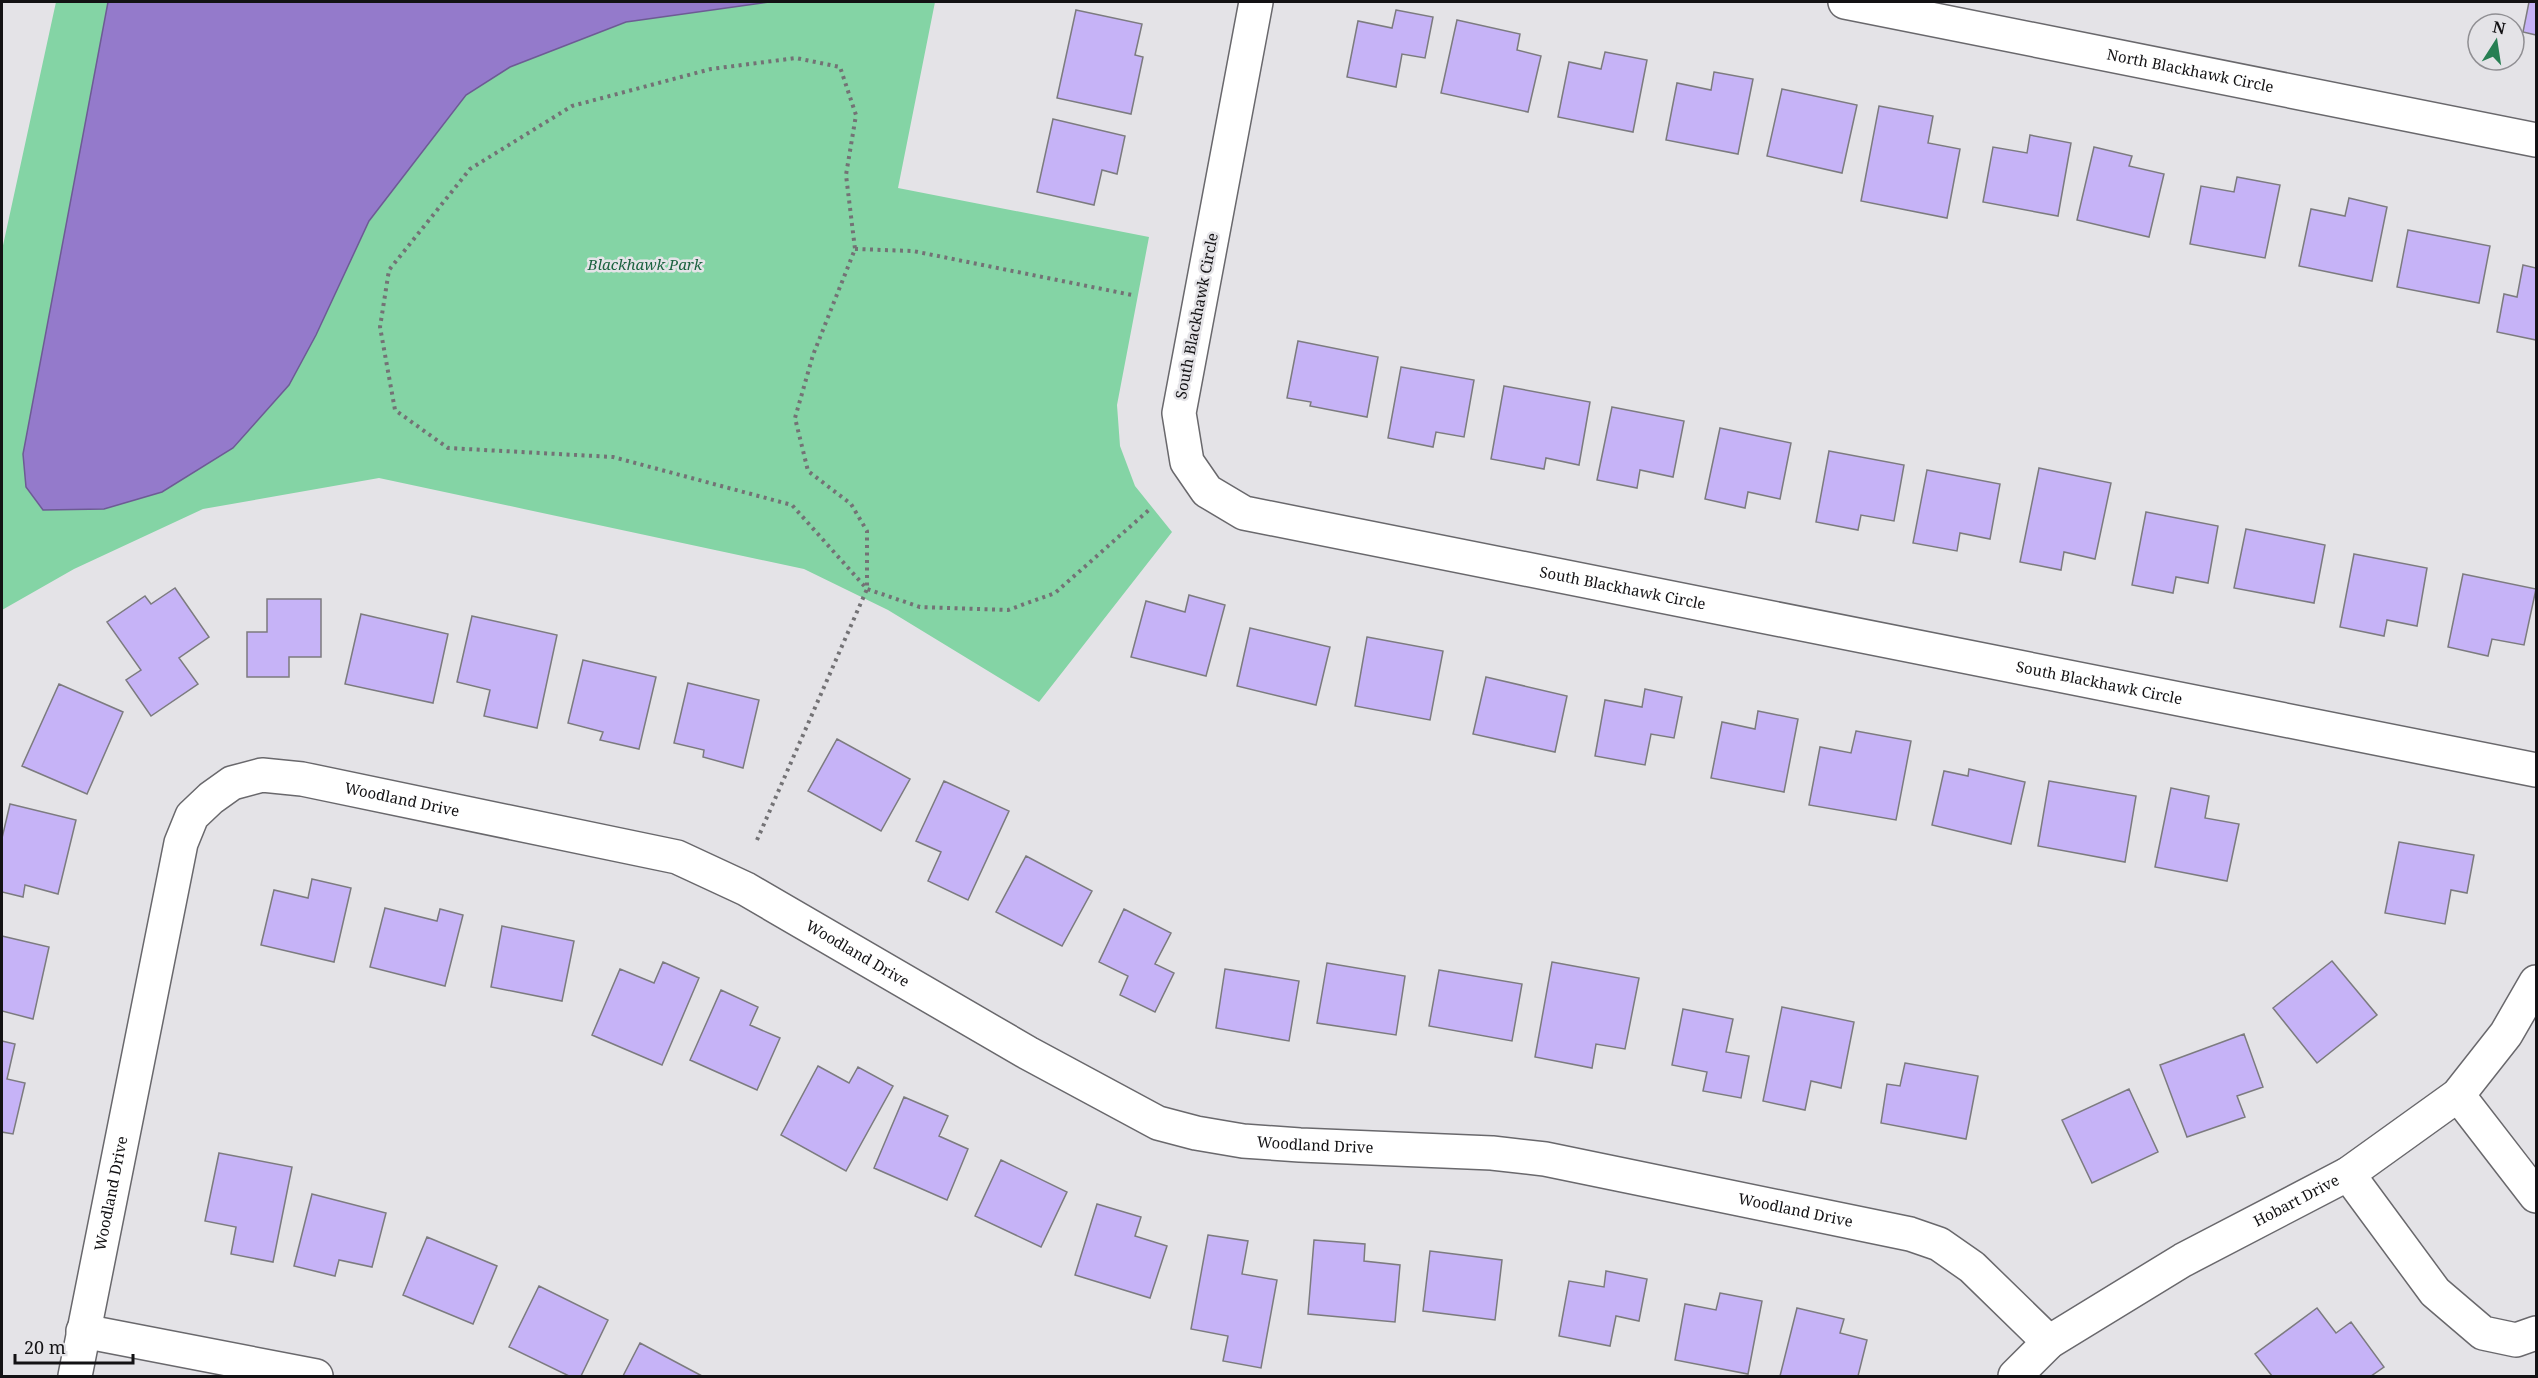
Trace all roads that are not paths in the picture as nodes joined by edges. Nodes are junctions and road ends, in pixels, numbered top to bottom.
1 (1256, 2) edge
2 (1845, 2) edge
3 (2536, 140) edge
4 (2536, 770) edge
5 (2536, 982) edge
6 (2458, 1095) junction
7 (2348, 1174) junction
8 (2536, 1196) edge
9 (83, 1330) junction
10 (2536, 1333) edge
11 (2049, 1342) junction
12 (75, 1377) edge
13 (316, 1377) edge
14 (2015, 1377) edge

1 - 4 street, South Blackhawk Circle
2 - 3 street, North Blackhawk Circle
5 - 6 street, Hobart Drive
6 - 7 street, Hobart Drive
6 - 8 street
7 - 10 street
7 - 11 street, Hobart Drive
9 - 11 street, Woodland Drive
9 - 12 street, Woodland Drive
9 - 13 street
11 - 14 street, Hobart Drive

